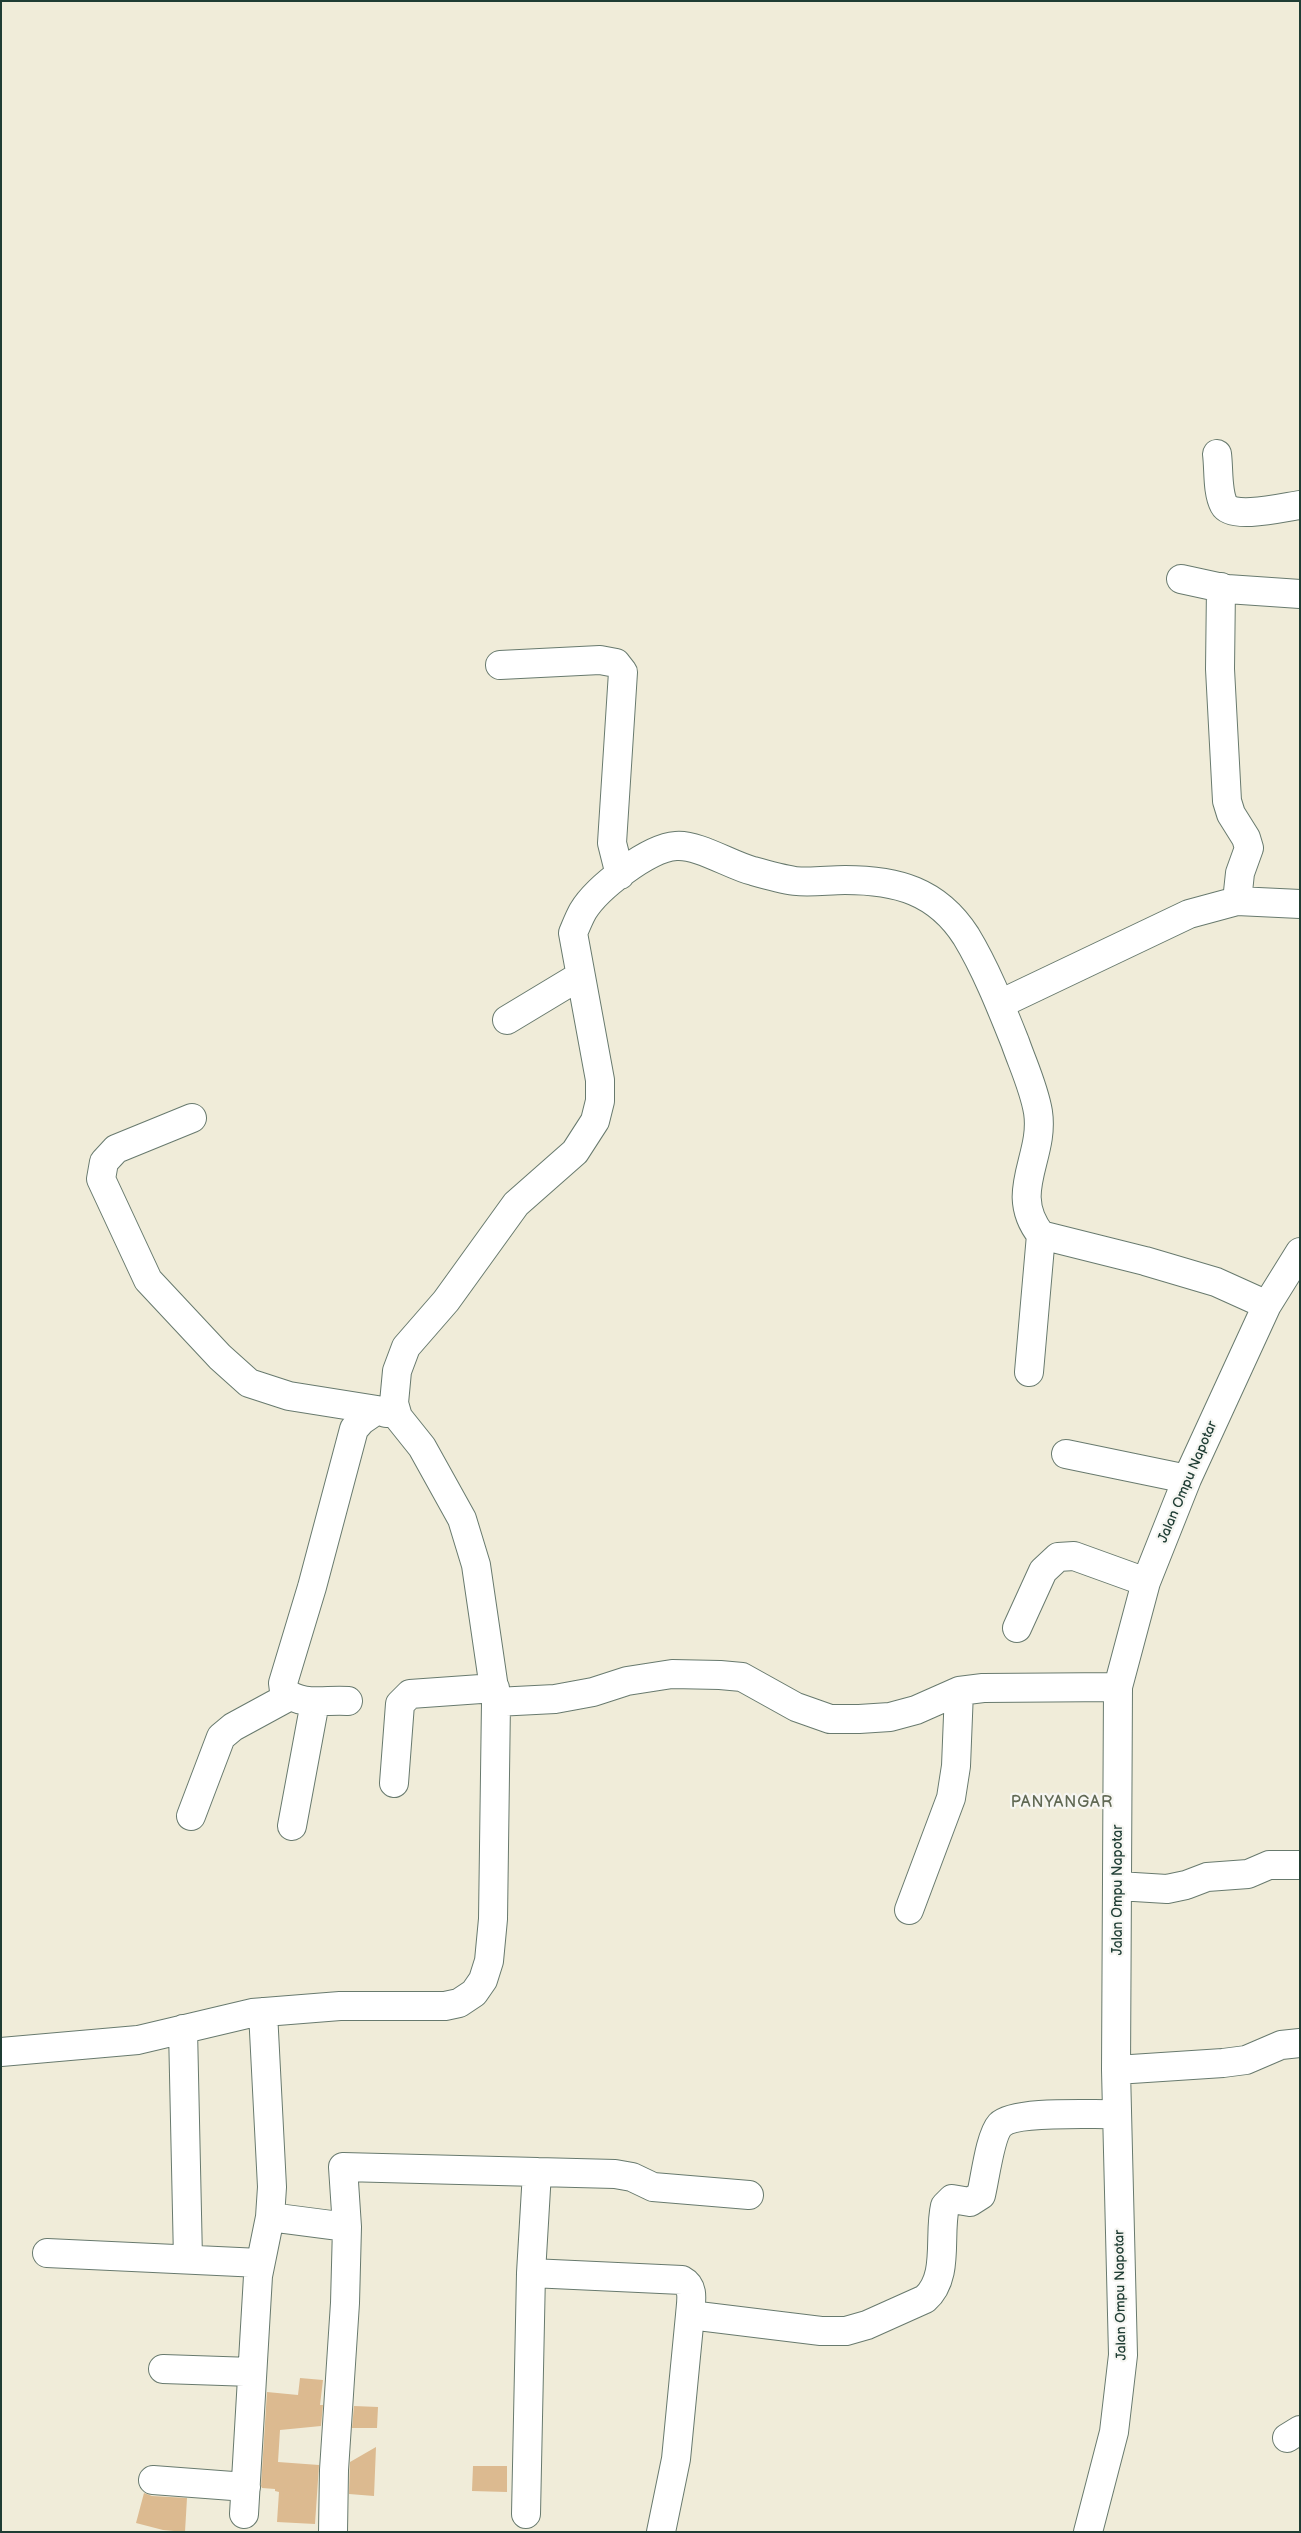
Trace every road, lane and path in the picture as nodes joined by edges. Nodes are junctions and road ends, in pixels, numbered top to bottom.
1 (1217, 454) dead end
2 (1300, 505) edge
3 (1181, 579) dead end
4 (1221, 587) junction
5 (1300, 594) edge
6 (500, 665) dead end
7 (620, 874) junction
8 (1237, 900) junction
9 (1300, 904) edge
10 (580, 976) junction
11 (1000, 1004) junction
12 (507, 1020) dead end
13 (192, 1118) dead end
14 (1041, 1235) junction
15 (1298, 1257) edge
16 (1267, 1305) junction
17 (1028, 1372) dead end
18 (387, 1413) junction
19 (1066, 1454) dead end
20 (1187, 1479) junction
21 (1146, 1582) junction
22 (1017, 1628) dead end
23 (1118, 1687) junction
24 (959, 1691) junction
25 (496, 1695) junction
26 (303, 1699) junction
27 (348, 1701) dead end
28 (394, 1783) dead end
29 (191, 1816) dead end
30 (292, 1826) dead end
31 (1300, 1865) edge
32 (1118, 1886) junction
33 (909, 1910) dead end
34 (263, 2012) junction
35 (183, 2029) junction
36 (1300, 2042) edge
37 (1, 2052) edge
38 (1116, 2070) junction
39 (1117, 2114) junction
40 (537, 2172) junction
41 (749, 2195) dead end
42 (270, 2217) junction
43 (347, 2228) junction
44 (46, 2252) dead end
45 (188, 2259) junction
46 (260, 2263) junction
47 (530, 2272) junction
48 (690, 2315) junction
49 (163, 2369) dead end
50 (252, 2372) junction
51 (153, 2480) dead end
52 (246, 2487) junction
53 (244, 2514) dead end
54 (526, 2514) dead end
55 (333, 2532) edge
56 (661, 2532) edge
57 (1088, 2532) edge

1 - 2 street
3 - 4 street
4 - 5 street
4 - 8 street
6 - 7 street
7 - 10 street
7 - 11 street
8 - 9 street
8 - 11 street
10 - 12 street
10 - 18 street
11 - 14 street
13 - 18 street
14 - 16 street
14 - 17 street
15 - 16 street, Jalan Ompu Napotar
16 - 20 street, Jalan Ompu Napotar
18 - 25 street
18 - 26 street
19 - 20 street
20 - 21 street, Jalan Ompu Napotar
21 - 22 street
21 - 23 street, Jalan Ompu Napotar
23 - 24 street
23 - 32 street, Jalan Ompu Napotar
24 - 25 street
24 - 33 street
25 - 28 street
25 - 34 street
26 - 27 street
26 - 29 street
26 - 30 street
31 - 32 street
32 - 38 street, Jalan Ompu Napotar
34 - 35 street
34 - 42 street
35 - 37 street
35 - 45 street
36 - 38 street
38 - 39 street, Jalan Ompu Napotar
39 - 48 street
39 - 57 street, Jalan Ompu Napotar
40 - 41 street
40 - 43 street
40 - 47 street
42 - 43 street
42 - 46 street
43 - 55 street
44 - 45 street
45 - 46 street
46 - 50 street
47 - 48 street
47 - 54 street
48 - 56 street
49 - 50 street
50 - 52 street
51 - 52 street
52 - 53 street

